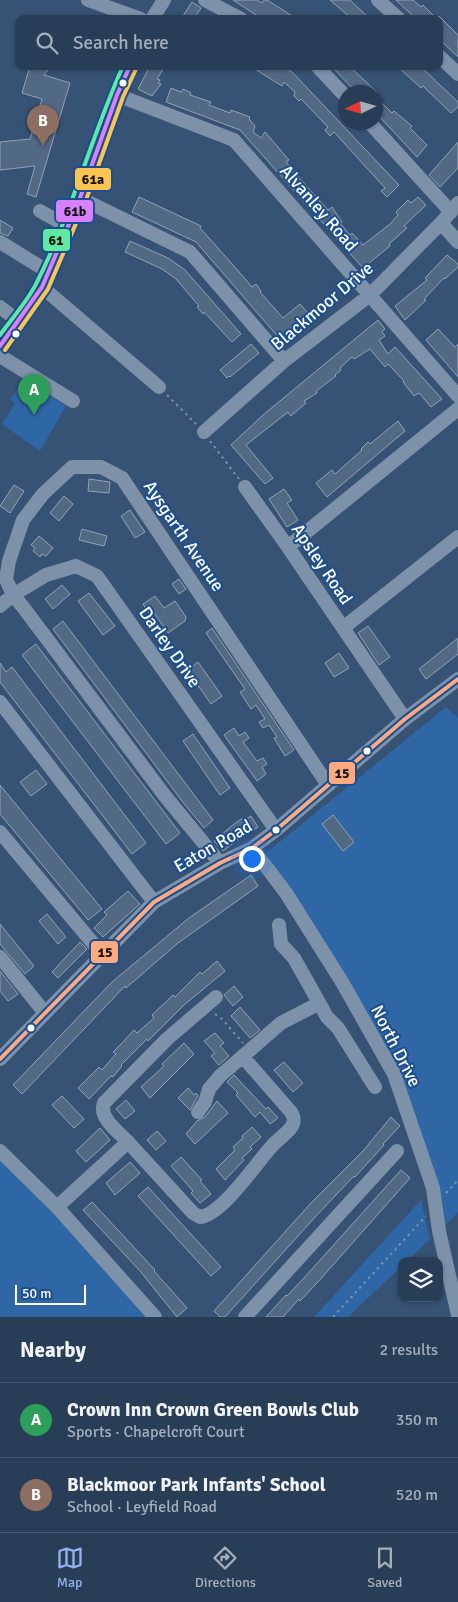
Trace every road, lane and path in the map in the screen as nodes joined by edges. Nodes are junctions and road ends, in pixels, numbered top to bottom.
1 (88, 0) edge
2 (164, 0) edge
3 (205, 0) edge
4 (378, 0) edge
5 (130, 15) edge
6 (155, 15) edge
7 (233, 15) edge
8 (395, 15) edge
9 (443, 60) edge
10 (128, 70) edge
11 (321, 70) edge
12 (458, 74) edge
13 (338, 88) edge
14 (117, 94) junction
15 (377, 130) edge
16 (80, 198) junction
17 (454, 208) edge
18 (40, 212) dead end
19 (441, 223) junction
20 (67, 226) junction
21 (0, 242) edge
22 (458, 242) edge
23 (48, 271) junction
24 (42, 287) junction
25 (370, 295) junction
26 (0, 307) edge
27 (17, 320) junction
28 (0, 346) edge
29 (0, 356) edge
30 (284, 361) junction
31 (159, 387) joint
32 (458, 396) edge
33 (73, 401) dead end
34 (458, 409) edge
35 (204, 432) junction
36 (245, 487) joint
37 (458, 537) edge
38 (288, 547) junction
39 (12, 595) junction
40 (0, 606) edge
41 (342, 628) junction
42 (458, 679) edge
43 (0, 702) edge
44 (404, 719) junction
45 (328, 785) junction
46 (276, 830) junction
47 (0, 832) edge
48 (252, 848) junction
49 (220, 863) junction
50 (154, 902) junction
51 (278, 925) dead end
52 (102, 954) junction
53 (0, 957) edge
54 (318, 1004) junction
55 (213, 1005) joint
56 (45, 1013) junction
57 (1, 1056) edge
58 (242, 1057) junction
59 (375, 1087) dead end
60 (198, 1112) dead end
61 (128, 1142) junction
62 (0, 1151) edge
63 (397, 1151) dead end
64 (458, 1180) edge
65 (439, 1191) junction
66 (56, 1207) junction
67 (427, 1214) dead end
68 (458, 1315) edge
69 (155, 1317) edge
70 (245, 1317) edge
71 (333, 1317) edge

1 - 5 street
2 - 6 street
3 - 7 street
4 - 8 street
9 - 12 street
10 - 14 street
11 - 13 street
14 - 16 street
14 - 25 street, Alvanley Road
15 - 17 street
16 - 20 street
16 - 30 street
17 - 19 street, Blackmoor Drive
18 - 20 street
19 - 22 street
19 - 25 street, Blackmoor Drive
20 - 23 street
21 - 23 street
23 - 24 street
24 - 27 street
24 - 31 street
25 - 30 street, Blackmoor Drive
25 - 32 street, Alvanley Road
26 - 27 street
27 - 28 street
29 - 33 street
30 - 35 street, Blackmoor Drive
31 - 35 path
34 - 38 street
35 - 36 path
36 - 38 street, Apsley Road
37 - 41 street
38 - 41 street, Apsley Road
39 - 40 street, Darley Drive
39 - 45 street, Aysgarth Avenue
39 - 46 street, Darley Drive
39 - 49 street
41 - 44 street, Apsley Road
42 - 44 street, Eaton Road
43 - 50 street
44 - 45 street, Eaton Road
45 - 46 street, Eaton Road
46 - 48 street, Eaton Road
47 - 52 street
48 - 49 street, Eaton Road
48 - 65 street, North Drive
49 - 50 street, Eaton Road
50 - 52 street, Eaton Road
51 - 54 street
52 - 56 street, Eaton Road
53 - 56 street
54 - 58 street
54 - 59 street
55 - 58 path
55 - 61 street
56 - 57 street, Eaton Road
58 - 60 street
58 - 61 street
61 - 66 street
62 - 66 street
63 - 70 street
64 - 65 path
65 - 68 street, North Drive
66 - 69 street
67 - 71 path

